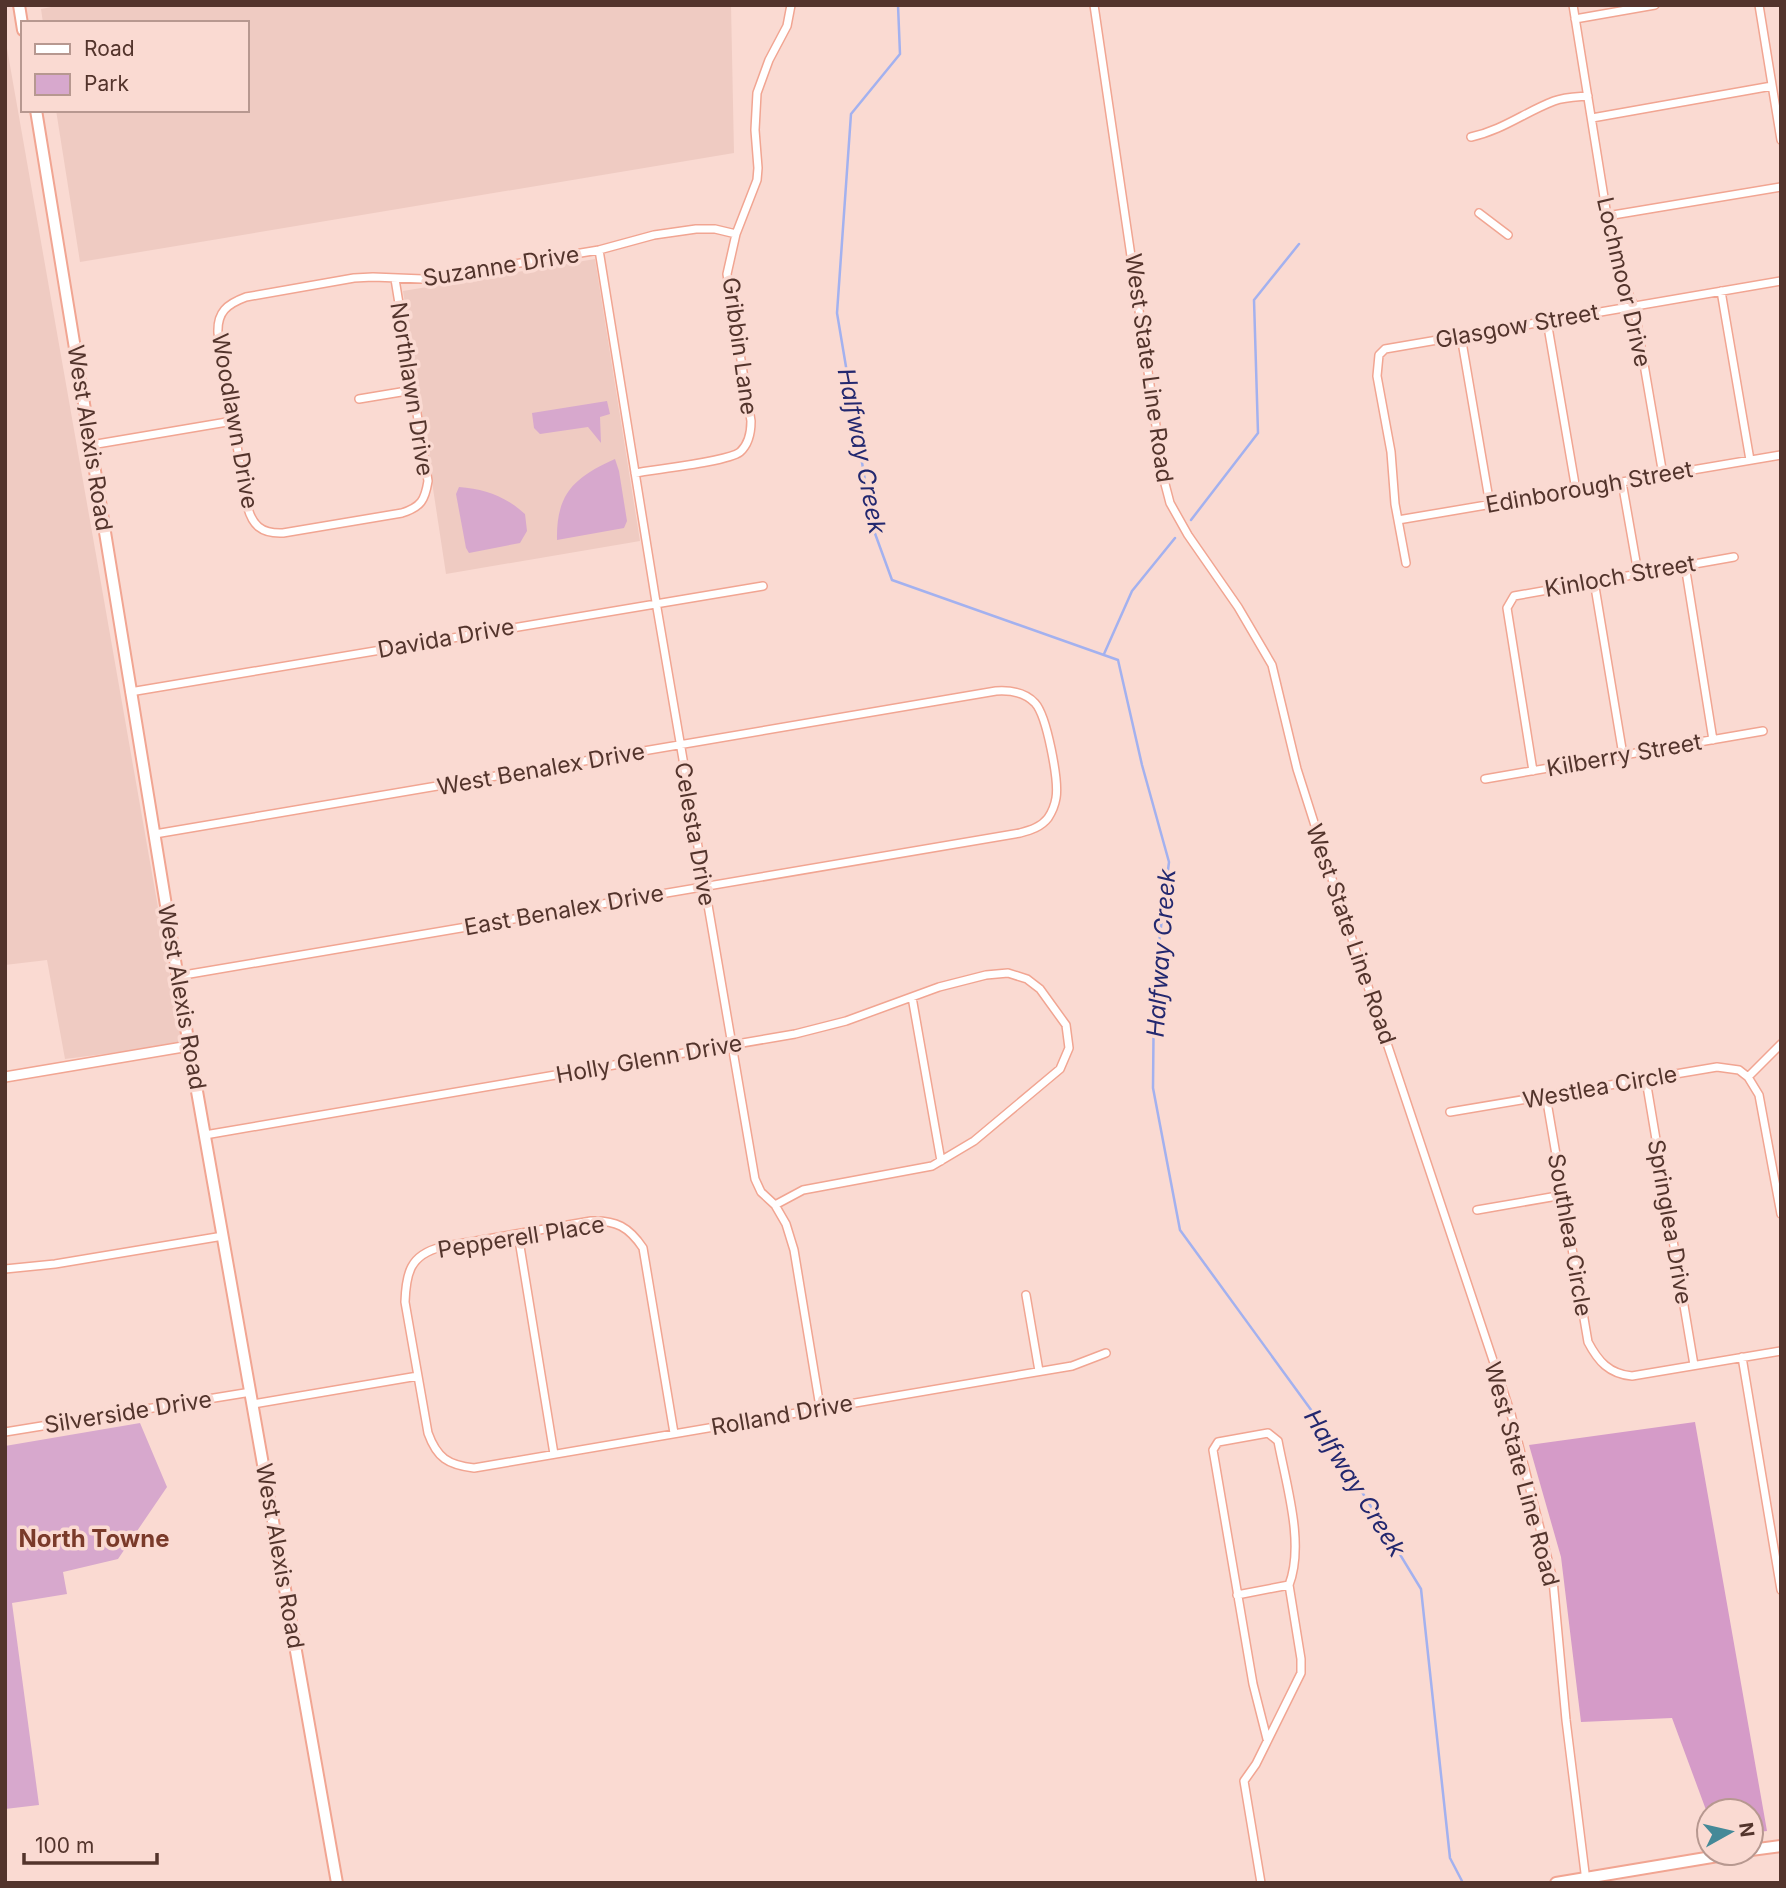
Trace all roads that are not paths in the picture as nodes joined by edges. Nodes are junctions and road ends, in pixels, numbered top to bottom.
1 (791, 5) edge
2 (1094, 5) edge
3 (1573, 5) edge
4 (1655, 5) edge
5 (1759, 5) edge
6 (1576, 19) junction
7 (1772, 86) junction
8 (1588, 96) junction
9 (36, 112) edge
10 (1592, 118) junction
11 (1471, 137) dead end
12 (1781, 139) edge
13 (1781, 187) edge
14 (1479, 213) dead end
15 (1607, 216) junction
16 (736, 234) junction
17 (1508, 235) dead end
18 (599, 250) junction
19 (395, 279) junction
20 (1781, 281) edge
21 (1721, 291) junction
22 (1634, 306) junction
23 (225, 308) joint
24 (1547, 321) junction
25 (1461, 336) junction
26 (413, 390) junction
27 (359, 399) dead end
28 (233, 421) junction
29 (91, 445) junction
30 (1781, 455) edge
31 (1750, 460) junction
32 (635, 473) junction
33 (1663, 475) junction
34 (1622, 482) junction
35 (1576, 490) junction
36 (1490, 505) junction
37 (1398, 520) junction
38 (263, 531) joint
39 (1734, 557) dead end
40 (1406, 563) dead end
41 (1685, 565) junction
42 (1638, 573) junction
43 (1594, 581) junction
44 (763, 586) dead end
45 (656, 602) junction
46 (130, 692) junction
47 (1763, 732) dead end
48 (1713, 740) junction
49 (680, 745) junction
50 (1051, 754) joint
51 (1623, 755) junction
52 (1533, 771) junction
53 (1485, 779) dead end
54 (155, 834) junction
55 (704, 886) junction
56 (178, 976) junction
57 (912, 997) junction
58 (1781, 1044) edge
59 (731, 1045) junction
60 (189, 1046) junction
61 (5, 1077) edge
62 (1748, 1077) junction
63 (1646, 1080) junction
64 (1546, 1096) junction
65 (1450, 1112) dead end
66 (205, 1135) junction
67 (941, 1161) junction
68 (1563, 1195) junction
69 (775, 1205) junction
70 (1477, 1210) dead end
71 (1781, 1214) edge
72 (518, 1234) junction
73 (223, 1236) junction
74 (5, 1269) edge
75 (1026, 1295) dead end
76 (1781, 1351) edge
77 (1106, 1353) dead end
78 (1742, 1357) junction
79 (1694, 1365) junction
80 (1039, 1371) junction
81 (418, 1376) junction
82 (251, 1392) junction
83 (253, 1404) junction
84 (820, 1407) junction
85 (5, 1432) edge
86 (674, 1433) junction
87 (554, 1454) junction
88 (1289, 1585) junction
89 (1781, 1590) edge
90 (1237, 1595) junction
91 (1267, 1739) junction
92 (1695, 1860) edge
93 (1586, 1880) edge
94 (337, 1883) edge
95 (1261, 1883) edge
96 (1556, 1883) edge

1 - 16 street, Gribbin Lane
2 - 93 street, West State Line Road
3 - 6 street, Lochmoor Drive
4 - 6 street
5 - 7 street
6 - 8 street, Lochmoor Drive
7 - 10 street
7 - 12 street
8 - 10 street, Lochmoor Drive
8 - 11 street
9 - 29 main road, West Alexis Road
10 - 15 street, Lochmoor Drive
13 - 15 street
14 - 17 street
15 - 22 street, Lochmoor Drive
16 - 18 street, Suzanne Drive
16 - 32 street, Gribbin Lane
18 - 19 street, Suzanne Drive
18 - 32 street, Celesta Drive
19 - 23 street, Suzanne Drive
19 - 26 street, Northlawn Drive
20 - 21 street, Glasgow Street
21 - 22 street, Glasgow Street
21 - 31 street
22 - 24 street, Glasgow Street
22 - 33 street, Lochmoor Drive
23 - 28 street, Woodlawn Drive
24 - 25 street, Glasgow Street
24 - 35 street
25 - 36 street
25 - 37 street, Glasgow Street
26 - 27 street
26 - 38 street, Northlawn Drive
28 - 29 street
28 - 38 street, Woodlawn Drive
29 - 46 main road, West Alexis Road
30 - 31 street, Edinborough Street
31 - 33 street, Edinborough Street
32 - 45 street, Celesta Drive
33 - 34 street, Edinborough Street
34 - 35 street, Edinborough Street
34 - 42 street
35 - 36 street, Edinborough Street
36 - 37 street, Edinborough Street
37 - 40 street
39 - 41 street, Kinloch Street
41 - 42 street, Kinloch Street
41 - 48 street
42 - 43 street, Kinloch Street
43 - 51 street
43 - 52 street, Kinloch Street
44 - 45 street, Davida Drive
45 - 46 street, Davida Drive
45 - 49 street, Celesta Drive
46 - 54 main road, West Alexis Road
47 - 48 street, Kilberry Street
48 - 51 street, Kilberry Street
49 - 50 street, West Benalex Drive
49 - 54 street, West Benalex Drive
49 - 55 street, Celesta Drive
50 - 55 street, East Benalex Drive
51 - 52 street, Kilberry Street
52 - 53 street, Kilberry Street
54 - 56 main road, West Alexis Road
55 - 56 street, East Benalex Drive
55 - 59 street, Celesta Drive
56 - 60 main road, West Alexis Road
57 - 59 street, Holly Glenn Drive
57 - 67 street
57 - 67 street, Holly Glenn Drive
58 - 62 street
59 - 66 street, Holly Glenn Drive
59 - 69 street, Celesta Drive
60 - 61 street
60 - 66 main road, West Alexis Road
62 - 63 street, Westlea Circle
62 - 71 street
63 - 64 street, Westlea Circle
63 - 79 street, Springlea Drive
64 - 65 street, Westlea Circle
64 - 68 street, Southlea Circle
66 - 73 main road, West Alexis Road
67 - 69 street
68 - 70 street
68 - 79 street, Southlea Circle
69 - 84 street, Celesta Drive
72 - 81 street, Pepperell Place
72 - 86 street, Pepperell Place
72 - 87 street
73 - 74 street
73 - 82 main road, West Alexis Road
75 - 80 street
76 - 78 street
77 - 80 street, Rolland Drive
78 - 79 street
78 - 89 street
80 - 84 street, Rolland Drive
81 - 83 street
81 - 87 street, Rolland Drive
82 - 83 main road, West Alexis Road
82 - 85 street, Silverside Drive
83 - 94 main road, West Alexis Road
84 - 86 street, Rolland Drive
86 - 87 street, Rolland Drive
88 - 90 street
88 - 90 street
88 - 91 street
90 - 91 street
91 - 95 street
92 - 93 main road
93 - 96 main road

